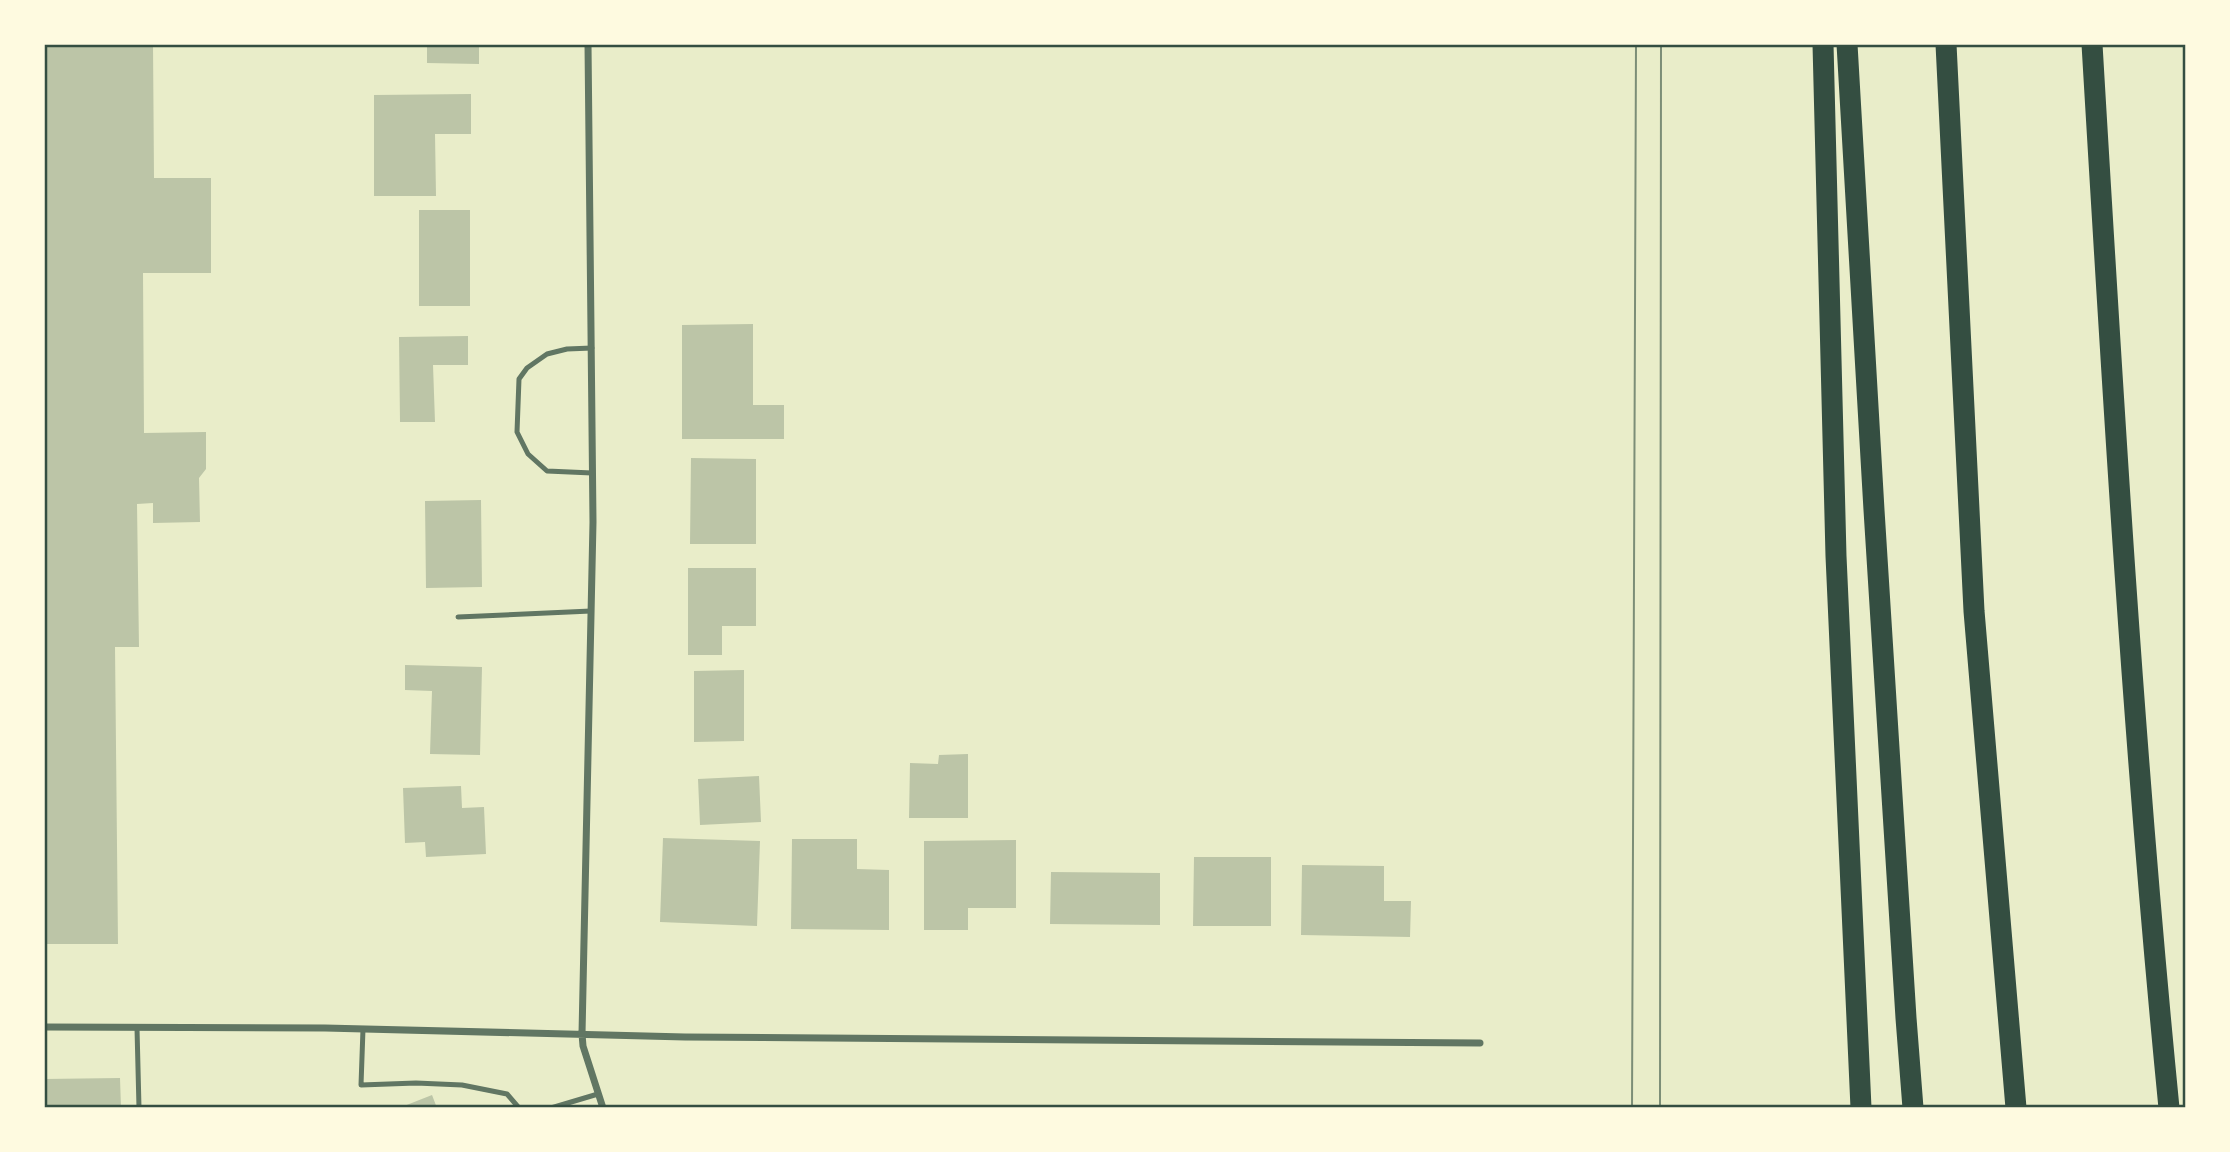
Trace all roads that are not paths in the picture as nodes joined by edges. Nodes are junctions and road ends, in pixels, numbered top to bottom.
1 (588, 44) edge
2 (1822, 44) edge
3 (1847, 44) edge
4 (1946, 44) edge
5 (2092, 44) edge
6 (592, 348) junction
7 (592, 473) junction
8 (591, 611) junction
9 (458, 617) dead end
10 (44, 1027) edge
11 (137, 1028) junction
12 (363, 1029) junction
13 (582, 1034) junction
14 (1480, 1043) dead end
15 (598, 1094) junction
16 (139, 1108) edge
17 (519, 1108) edge
18 (551, 1108) edge
19 (603, 1108) edge
20 (1861, 1108) edge
21 (1913, 1108) edge
22 (2016, 1108) edge
23 (2169, 1108) edge

1 - 6 street
2 - 20 highway
3 - 21 highway
4 - 22 highway
5 - 23 highway
6 - 7 street
6 - 7 lane
7 - 8 street
8 - 9 lane
8 - 13 street
10 - 11 street
11 - 12 street
11 - 16 lane
12 - 13 street
12 - 17 lane
13 - 14 street
13 - 15 street
15 - 18 lane
15 - 19 street

